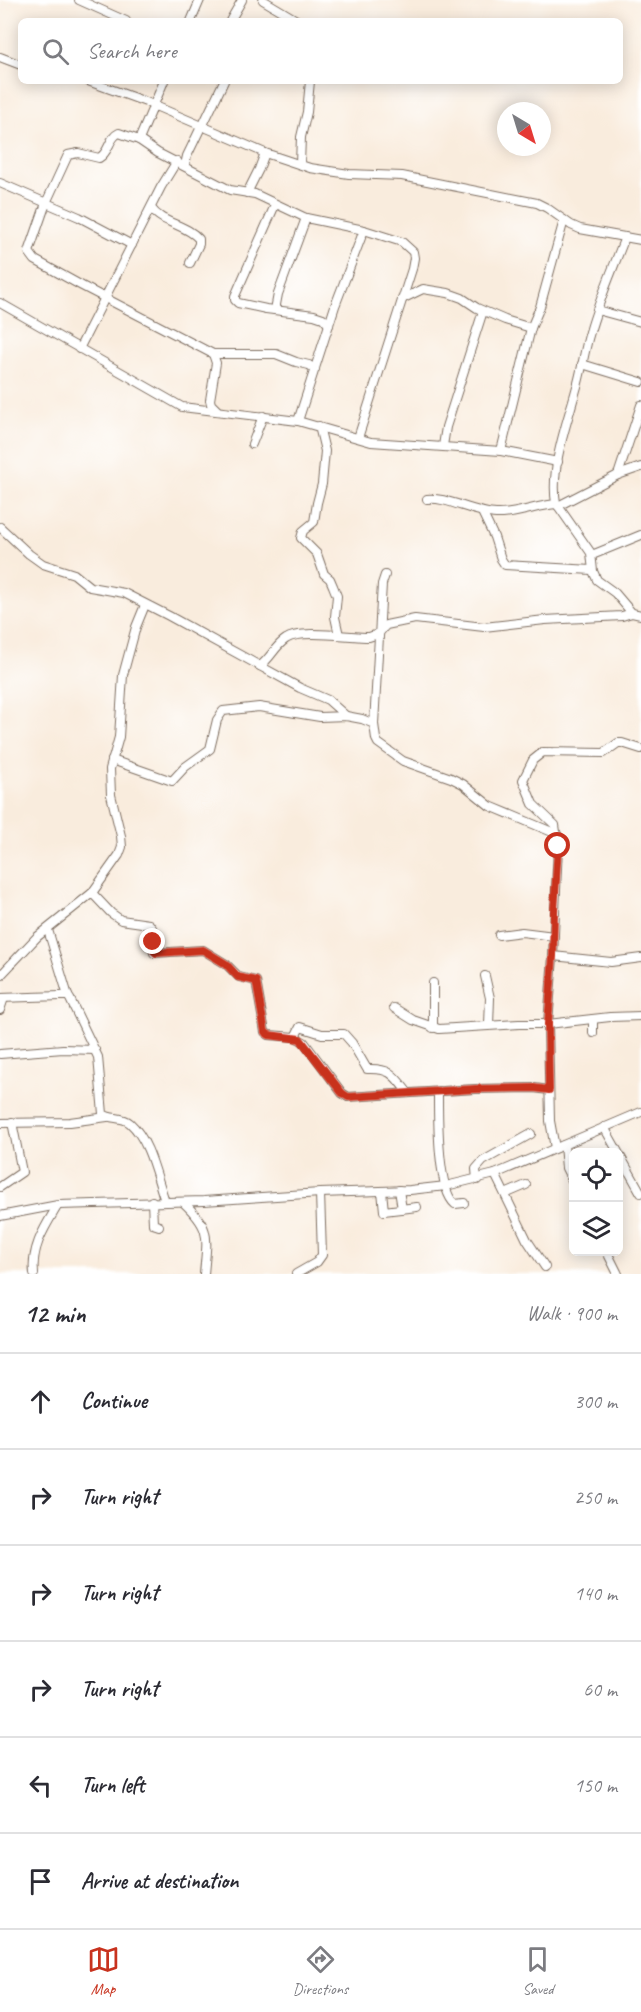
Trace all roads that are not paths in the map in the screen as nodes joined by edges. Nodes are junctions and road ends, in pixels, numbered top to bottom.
1 (79, 0) edge
2 (200, 0) edge
3 (242, 0) edge
4 (263, 0) edge
5 (119, 18) edge
6 (192, 18) edge
7 (232, 18) edge
8 (293, 18) edge
9 (0, 57) edge
10 (18, 64) edge
11 (96, 84) edge
12 (163, 84) edge
13 (223, 84) edge
14 (310, 84) edge
15 (154, 106) junction
16 (202, 127) junction
17 (139, 140) junction
18 (265, 153) junction
19 (177, 161) junction
20 (300, 164) junction
21 (185, 165) junction
22 (0, 183) edge
23 (247, 193) junction
24 (46, 203) junction
25 (275, 205) junction
26 (151, 208) junction
27 (306, 218) junction
28 (564, 220) junction
29 (364, 230) junction
30 (625, 237) junction
31 (641, 240) edge
32 (132, 245) junction
33 (190, 262) dead end
34 (105, 297) junction
35 (402, 299) junction
36 (0, 303) edge
37 (275, 310) junction
38 (597, 310) junction
39 (483, 311) junction
40 (641, 322) edge
41 (329, 325) junction
42 (531, 328) junction
43 (79, 349) junction
44 (213, 354) junction
45 (582, 364) junction
46 (315, 369) junction
47 (641, 382) edge
48 (641, 405) edge
49 (218, 411) junction
50 (263, 416) junction
51 (298, 421) junction
52 (320, 426) junction
53 (637, 431) edge
54 (358, 438) junction
55 (252, 444) dead end
56 (443, 446) junction
57 (501, 451) junction
58 (558, 462) junction
59 (641, 467) edge
60 (618, 476) junction
61 (427, 499) dead end
62 (558, 505) junction
63 (482, 512) junction
64 (0, 527) edge
65 (641, 535) edge
66 (592, 555) junction
67 (592, 570) junction
68 (385, 575) dead end
69 (145, 605) junction
70 (632, 613) junction
71 (641, 615) edge
72 (380, 630) junction
73 (339, 635) junction
74 (260, 666) junction
75 (346, 717) junction
76 (374, 724) junction
77 (641, 749) edge
78 (112, 760) junction
79 (557, 834) junction
80 (92, 893) junction
81 (48, 930) junction
82 (499, 935) dead end
83 (554, 936) junction
84 (553, 956) junction
85 (641, 958) edge
86 (0, 976) edge
87 (485, 976) dead end
88 (433, 983) dead end
89 (68, 996) junction
90 (2, 998) edge
91 (394, 1008) dead end
92 (0, 1010) edge
93 (641, 1016) edge
94 (593, 1019) junction
95 (548, 1024) junction
96 (489, 1025) junction
97 (433, 1028) junction
98 (593, 1033) dead end
99 (295, 1037) junction
100 (95, 1050) junction
101 (0, 1054) edge
102 (549, 1090) junction
103 (438, 1091) junction
104 (408, 1093) junction
105 (641, 1112) edge
106 (107, 1117) junction
107 (12, 1122) junction
108 (0, 1123) edge
109 (604, 1127) junction
110 (531, 1134) dead end
111 (564, 1145) junction
112 (555, 1148) junction
113 (495, 1174) junction
114 (569, 1175) edge
115 (638, 1179) edge
116 (477, 1180) junction
117 (526, 1185) dead end
118 (446, 1186) junction
119 (0, 1187) edge
120 (399, 1190) junction
121 (382, 1191) junction
122 (320, 1192) junction
123 (641, 1193) edge
124 (505, 1194) junction
125 (165, 1201) junction
126 (152, 1202) junction
127 (183, 1202) junction
128 (464, 1203) dead end
129 (58, 1204) junction
130 (417, 1207) dead end
131 (402, 1209) junction
132 (0, 1216) edge
133 (159, 1226) dead end
134 (609, 1256) edge
135 (545, 1267) dead end
136 (34, 1274) edge
137 (204, 1274) edge
138 (296, 1274) edge
139 (618, 1274) edge

1 - 5 street
2 - 6 street
3 - 7 street
4 - 8 street
9 - 10 street
11 - 15 street
12 - 15 street
13 - 16 street
14 - 20 street
15 - 16 street
15 - 17 street
16 - 18 street
16 - 21 street
17 - 19 street
17 - 24 street
18 - 20 street
18 - 23 street
19 - 21 street
19 - 26 street
20 - 28 street
21 - 23 street
22 - 24 street
23 - 25 street
24 - 32 street
24 - 34 street
25 - 27 street
25 - 37 street
26 - 32 street
26 - 33 street
27 - 29 street
27 - 37 street
28 - 30 street
28 - 42 street
29 - 35 street
29 - 41 street
30 - 31 street
30 - 38 street
32 - 34 street
34 - 43 street
34 - 44 street
35 - 39 street
35 - 54 street
36 - 43 street
37 - 41 street
38 - 40 street
38 - 45 street
39 - 42 street
39 - 56 street
41 - 46 street
42 - 57 street
43 - 49 street
44 - 46 street
44 - 49 street
45 - 47 street
45 - 58 street
46 - 51 street
48 - 53 street
49 - 50 street
50 - 51 street
50 - 55 street
51 - 52 street
52 - 54 street
52 - 73 street
53 - 60 street
54 - 56 street
56 - 57 street
57 - 58 street
58 - 62 street
59 - 60 street
60 - 62 street
61 - 63 street
62 - 63 street
62 - 66 street
63 - 67 street
64 - 69 street
65 - 66 street
66 - 67 street
67 - 70 street
68 - 72 street
69 - 74 street
69 - 78 street
70 - 71 street
70 - 72 street
72 - 73 street
72 - 76 street
73 - 74 street
74 - 75 street
75 - 76 street
75 - 78 street
76 - 79 street
77 - 79 street
78 - 80 street
79 - 83 street
80 - 81 street
80 - 99 street
81 - 86 street
81 - 89 street
82 - 83 street
83 - 84 street
84 - 85 street
84 - 95 street
87 - 96 street
88 - 97 street
89 - 90 street
89 - 100 street
90 - 92 street
91 - 97 street
93 - 94 street
94 - 95 street
94 - 98 street
95 - 96 street
95 - 102 street
96 - 97 street
99 - 104 street
99 - 104 street
100 - 101 street
100 - 106 street
102 - 103 street
102 - 112 street
103 - 104 street
103 - 118 street
105 - 109 street
106 - 107 street
106 - 125 street
107 - 108 street
107 - 119 street
109 - 111 street
109 - 115 street
110 - 116 street
111 - 112 street
111 - 114 street
112 - 113 street
113 - 116 street
113 - 124 street
115 - 123 street
116 - 118 street
117 - 124 street
118 - 120 street
118 - 128 street
120 - 121 street
120 - 131 street
121 - 122 street
121 - 131 street
122 - 127 street
122 - 138 street
124 - 135 street
125 - 126 street
125 - 127 street
126 - 129 street
126 - 133 street
127 - 137 street
129 - 132 street
129 - 136 street
130 - 131 street
134 - 139 street

